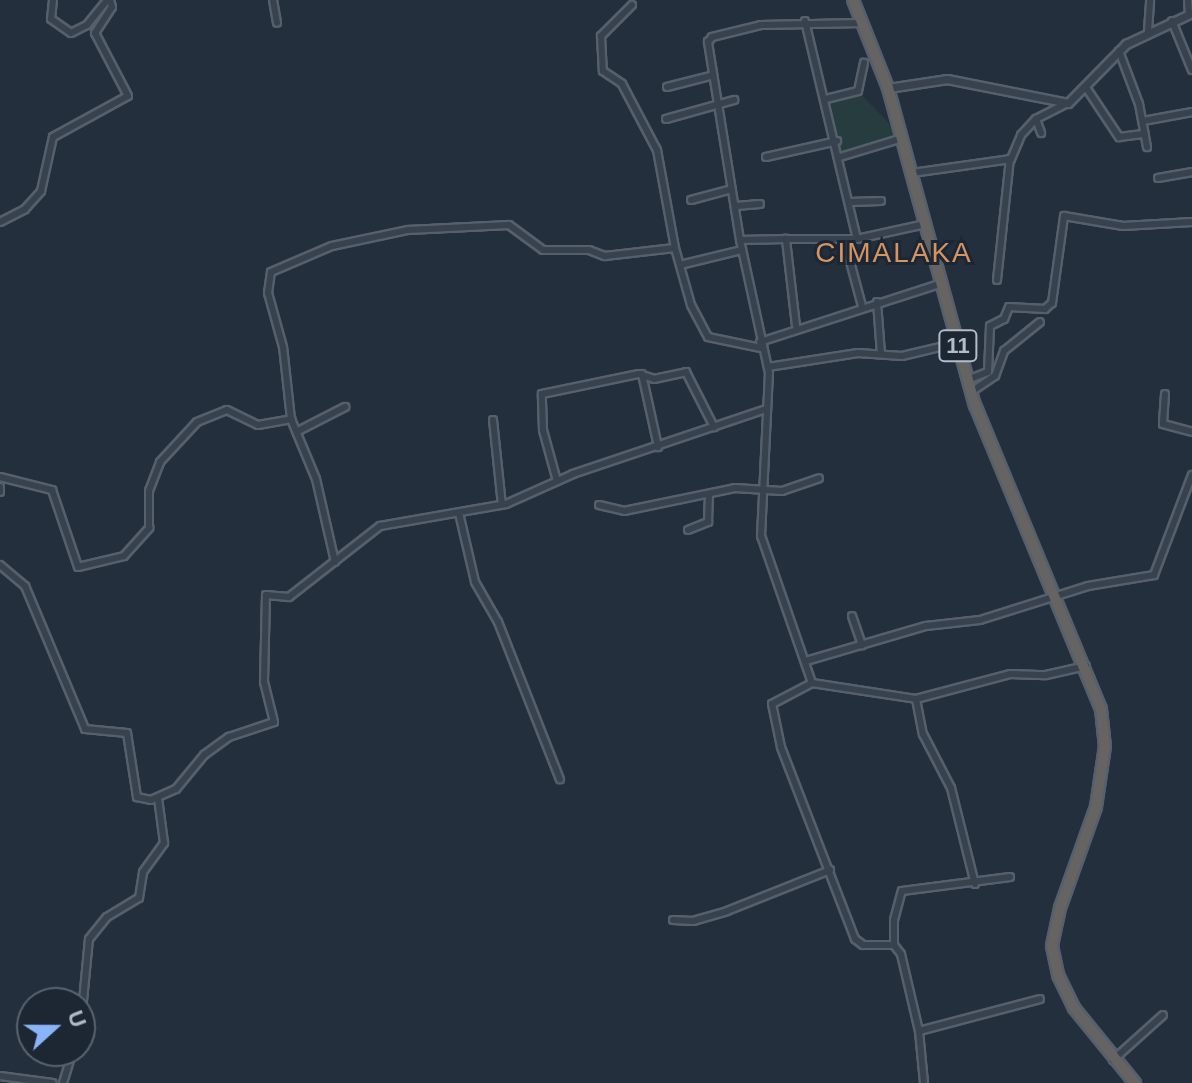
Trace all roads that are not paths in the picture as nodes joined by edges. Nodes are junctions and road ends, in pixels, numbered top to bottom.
1 (53, 0) edge
2 (109, 0) edge
3 (273, 0) edge
4 (853, 0) edge
5 (1150, 0) edge
6 (1188, 0) edge
7 (632, 5) dead end
8 (1190, 14) edge
9 (805, 21) junction
10 (1172, 21) junction
11 (277, 23) dead end
12 (865, 23) junction
13 (1148, 31) junction
14 (1119, 51) junction
15 (864, 63) dead end
16 (1192, 70) edge
17 (710, 76) junction
18 (667, 87) dead end
19 (888, 88) junction
20 (1087, 89) junction
21 (826, 99) junction
22 (734, 100) dead end
23 (1061, 103) junction
24 (715, 105) junction
25 (1192, 112) edge
26 (666, 119) dead end
27 (1036, 119) junction
28 (1143, 121) junction
29 (1041, 133) dead end
30 (1145, 134) junction
31 (903, 138) junction
32 (837, 141) junction
33 (1147, 147) dead end
34 (766, 157) dead end
35 (840, 157) junction
36 (1009, 159) junction
37 (1192, 172) edge
38 (912, 173) junction
39 (1158, 178) dead end
40 (732, 189) junction
41 (691, 200) dead end
42 (881, 201) dead end
43 (850, 202) junction
44 (760, 204) dead end
45 (736, 206) junction
46 (0, 222) edge
47 (1192, 222) edge
48 (925, 224) junction
49 (786, 239) junction
50 (844, 239) junction
51 (857, 239) junction
52 (740, 240) junction
53 (675, 248) junction
54 (742, 250) junction
55 (680, 265) junction
56 (997, 280) dead end
57 (940, 284) junction
58 (877, 302) junction
59 (862, 306) junction
60 (1040, 322) dead end
61 (796, 326) junction
62 (957, 343) junction
63 (760, 345) junction
64 (881, 354) junction
65 (768, 367) junction
66 (642, 374) junction
67 (967, 380) junction
68 (971, 392) junction
69 (1165, 394) dead end
70 (345, 407) dead end
71 (766, 409) junction
72 (291, 419) junction
73 (493, 420) dead end
74 (714, 427) junction
75 (300, 430) junction
76 (1192, 432) edge
77 (658, 447) junction
78 (0, 469) edge
79 (1192, 475) edge
80 (0, 478) edge
81 (819, 478) dead end
82 (557, 481) junction
83 (762, 491) junction
84 (709, 494) junction
85 (502, 505) junction
86 (599, 505) dead end
87 (459, 513) junction
88 (688, 530) dead end
89 (335, 562) junction
90 (0, 565) edge
91 (1056, 595) junction
92 (852, 616) dead end
93 (862, 645) junction
94 (806, 661) junction
95 (1086, 666) junction
96 (812, 683) junction
97 (916, 699) junction
98 (560, 779) dead end
99 (158, 798) junction
100 (830, 870) junction
101 (1010, 877) dead end
102 (975, 884) junction
103 (673, 920) dead end
104 (894, 945) junction
105 (84, 987) edge
106 (1040, 999) dead end
107 (1163, 1015) dead end
108 (919, 1031) junction
109 (1113, 1060) junction
110 (0, 1076) edge
111 (53, 1083) edge
112 (924, 1083) edge
113 (1135, 1083) edge

1 - 2 street
2 - 46 street
3 - 11 street
4 - 12 highway, 11
5 - 13 street
6 - 8 street
7 - 53 street
8 - 10 street
9 - 12 street
9 - 17 street
9 - 21 street
10 - 13 street
10 - 16 street
12 - 19 highway, 11
13 - 14 street
14 - 20 street
14 - 28 street
15 - 21 street
17 - 18 street
17 - 24 street
19 - 23 street
19 - 31 highway, 11
20 - 23 street
20 - 30 street
21 - 32 street
22 - 24 street
23 - 27 street
24 - 26 street
24 - 40 street
25 - 28 street
27 - 29 street
27 - 36 street
28 - 30 street
30 - 33 street
31 - 35 street
31 - 38 highway, 11
32 - 34 street
32 - 35 street
35 - 43 street
36 - 38 street
36 - 56 street
37 - 39 street
38 - 48 highway, 11
40 - 41 street
40 - 45 street
42 - 43 street
43 - 51 street
44 - 45 street
45 - 52 street
47 - 67 street
48 - 51 street
48 - 57 highway, 11
49 - 50 street
49 - 52 street
49 - 61 street
50 - 51 street
50 - 59 street
52 - 54 street
53 - 55 street
53 - 72 street
54 - 55 street
54 - 63 street
55 - 63 street
57 - 58 street
57 - 62 highway, 11
58 - 59 street
58 - 64 street
59 - 61 street
60 - 68 street
61 - 63 street
62 - 64 street
62 - 67 highway, 11
63 - 65 street
64 - 65 street
65 - 71 street
66 - 74 street
66 - 77 street
66 - 82 street
67 - 68 highway, 11
68 - 91 highway, 11
69 - 76 street
70 - 75 street
71 - 74 street
71 - 83 street
72 - 75 street
72 - 80 street
73 - 85 street
74 - 77 street
75 - 89 street
77 - 82 street
78 - 80 street
79 - 91 street
81 - 83 street
82 - 85 street
83 - 84 street
83 - 94 street
84 - 86 street
84 - 88 street
85 - 87 street
87 - 89 street
87 - 98 street
89 - 99 street
90 - 99 street
91 - 93 street
91 - 95 highway, 11
92 - 93 street
93 - 94 street
94 - 96 street
95 - 97 street
95 - 109 highway, 11
96 - 97 street
96 - 100 street
97 - 102 street
99 - 105 street
100 - 103 street
100 - 104 street
101 - 102 street
102 - 104 street
104 - 108 street
106 - 108 street
107 - 109 street
108 - 112 street
109 - 113 highway, 11
110 - 111 street

